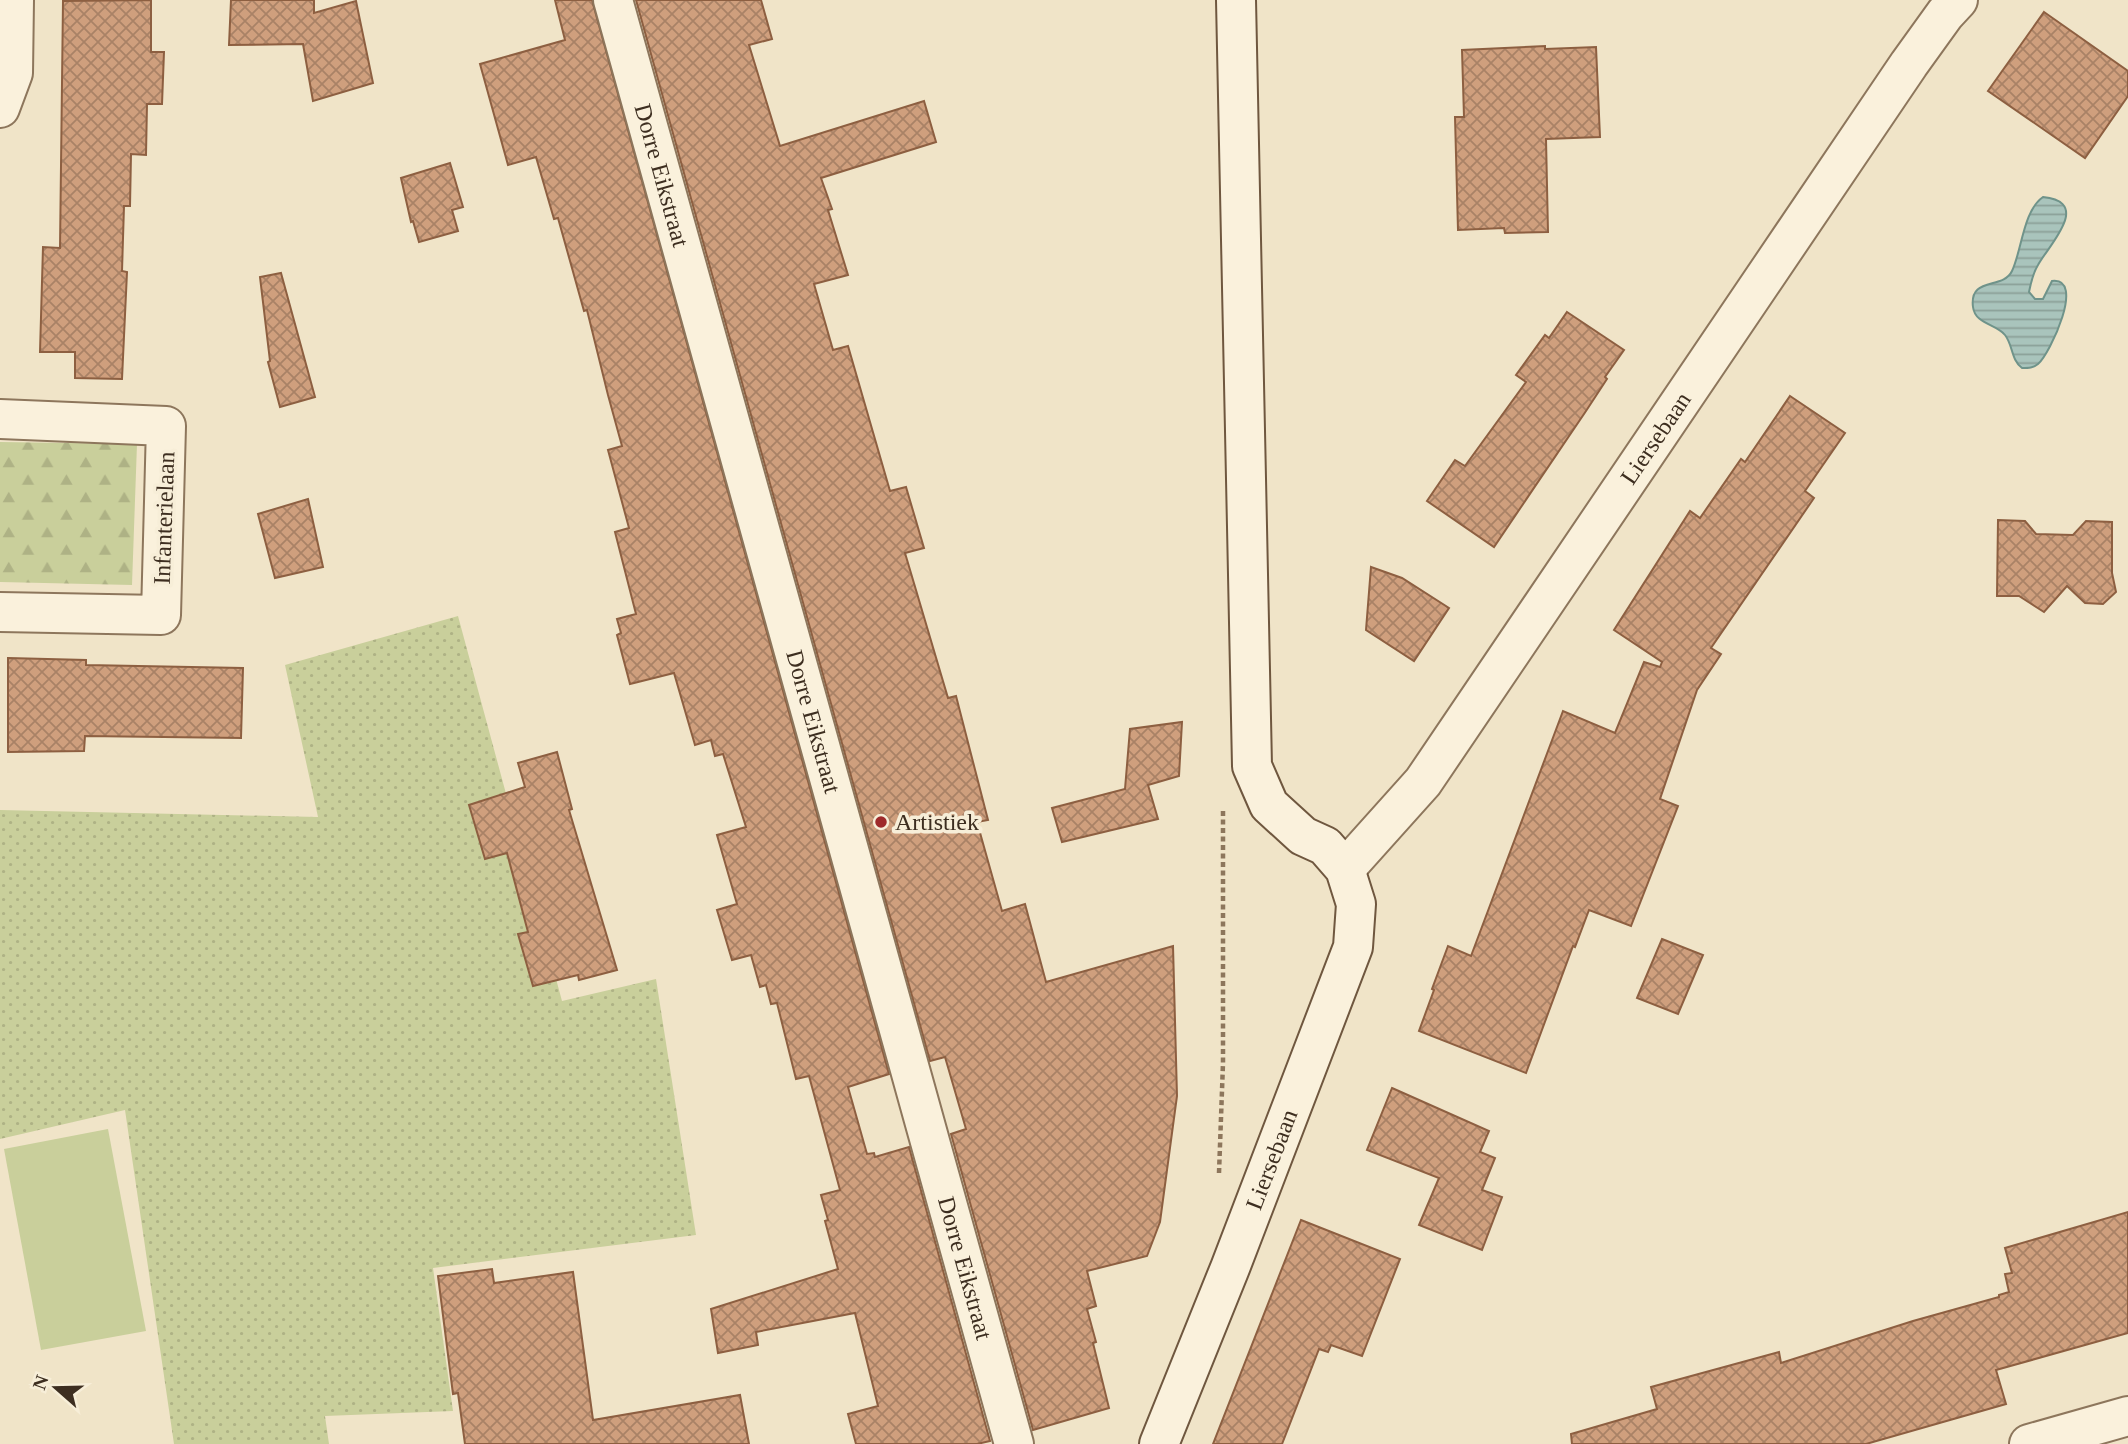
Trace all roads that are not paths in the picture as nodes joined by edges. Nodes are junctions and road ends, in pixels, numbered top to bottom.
1 (14, 0) edge
2 (613, 0) edge
3 (1236, 0) edge
4 (1958, 0) edge
5 (0, 108) edge
6 (0, 419) edge
7 (0, 612) edge
8 (1345, 869) junction
9 (2128, 1416) edge
10 (1014, 1444) edge
11 (1159, 1444) edge
12 (2029, 1444) edge

1 - 5 street
2 - 10 street, Dorre Eikstraat
3 - 8 street, Liersebaan
4 - 8 street, Liersebaan
6 - 7 street, Infanterielaan
8 - 11 street, Liersebaan
9 - 12 street

